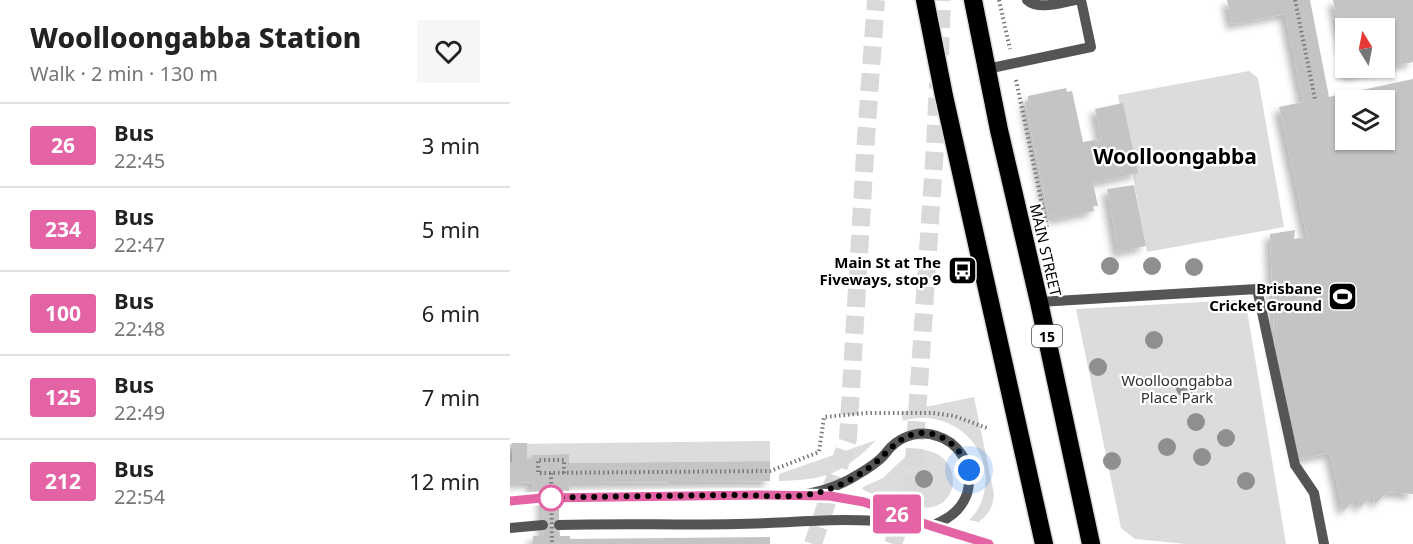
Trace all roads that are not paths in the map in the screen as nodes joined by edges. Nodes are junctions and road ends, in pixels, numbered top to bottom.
1 (925, 0) edge
2 (973, 0) edge
3 (1028, 0) edge
4 (1076, 0) edge
5 (1081, 0) edge
6 (987, 69) junction
7 (1039, 302) junction
8 (797, 496) junction
9 (542, 498) dead end
10 (559, 498) dead end
11 (510, 501) edge
12 (543, 525) dead end
13 (560, 525) dead end
14 (931, 526) junction
15 (510, 528) edge
16 (990, 544) edge
17 (1044, 544) edge
18 (1092, 544) edge
19 (1324, 544) edge

1 - 17 highway
2 - 6 highway, MAIN STREET / 15
3 - 4 lane
5 - 6 lane
6 - 7 highway, MAIN STREET / 15
7 - 18 highway, MAIN STREET / 15
7 - 19 lane
8 - 10 lane
8 - 14 lane
8 - 14 lane
9 - 11 lane
12 - 15 lane
13 - 14 lane
14 - 16 lane

